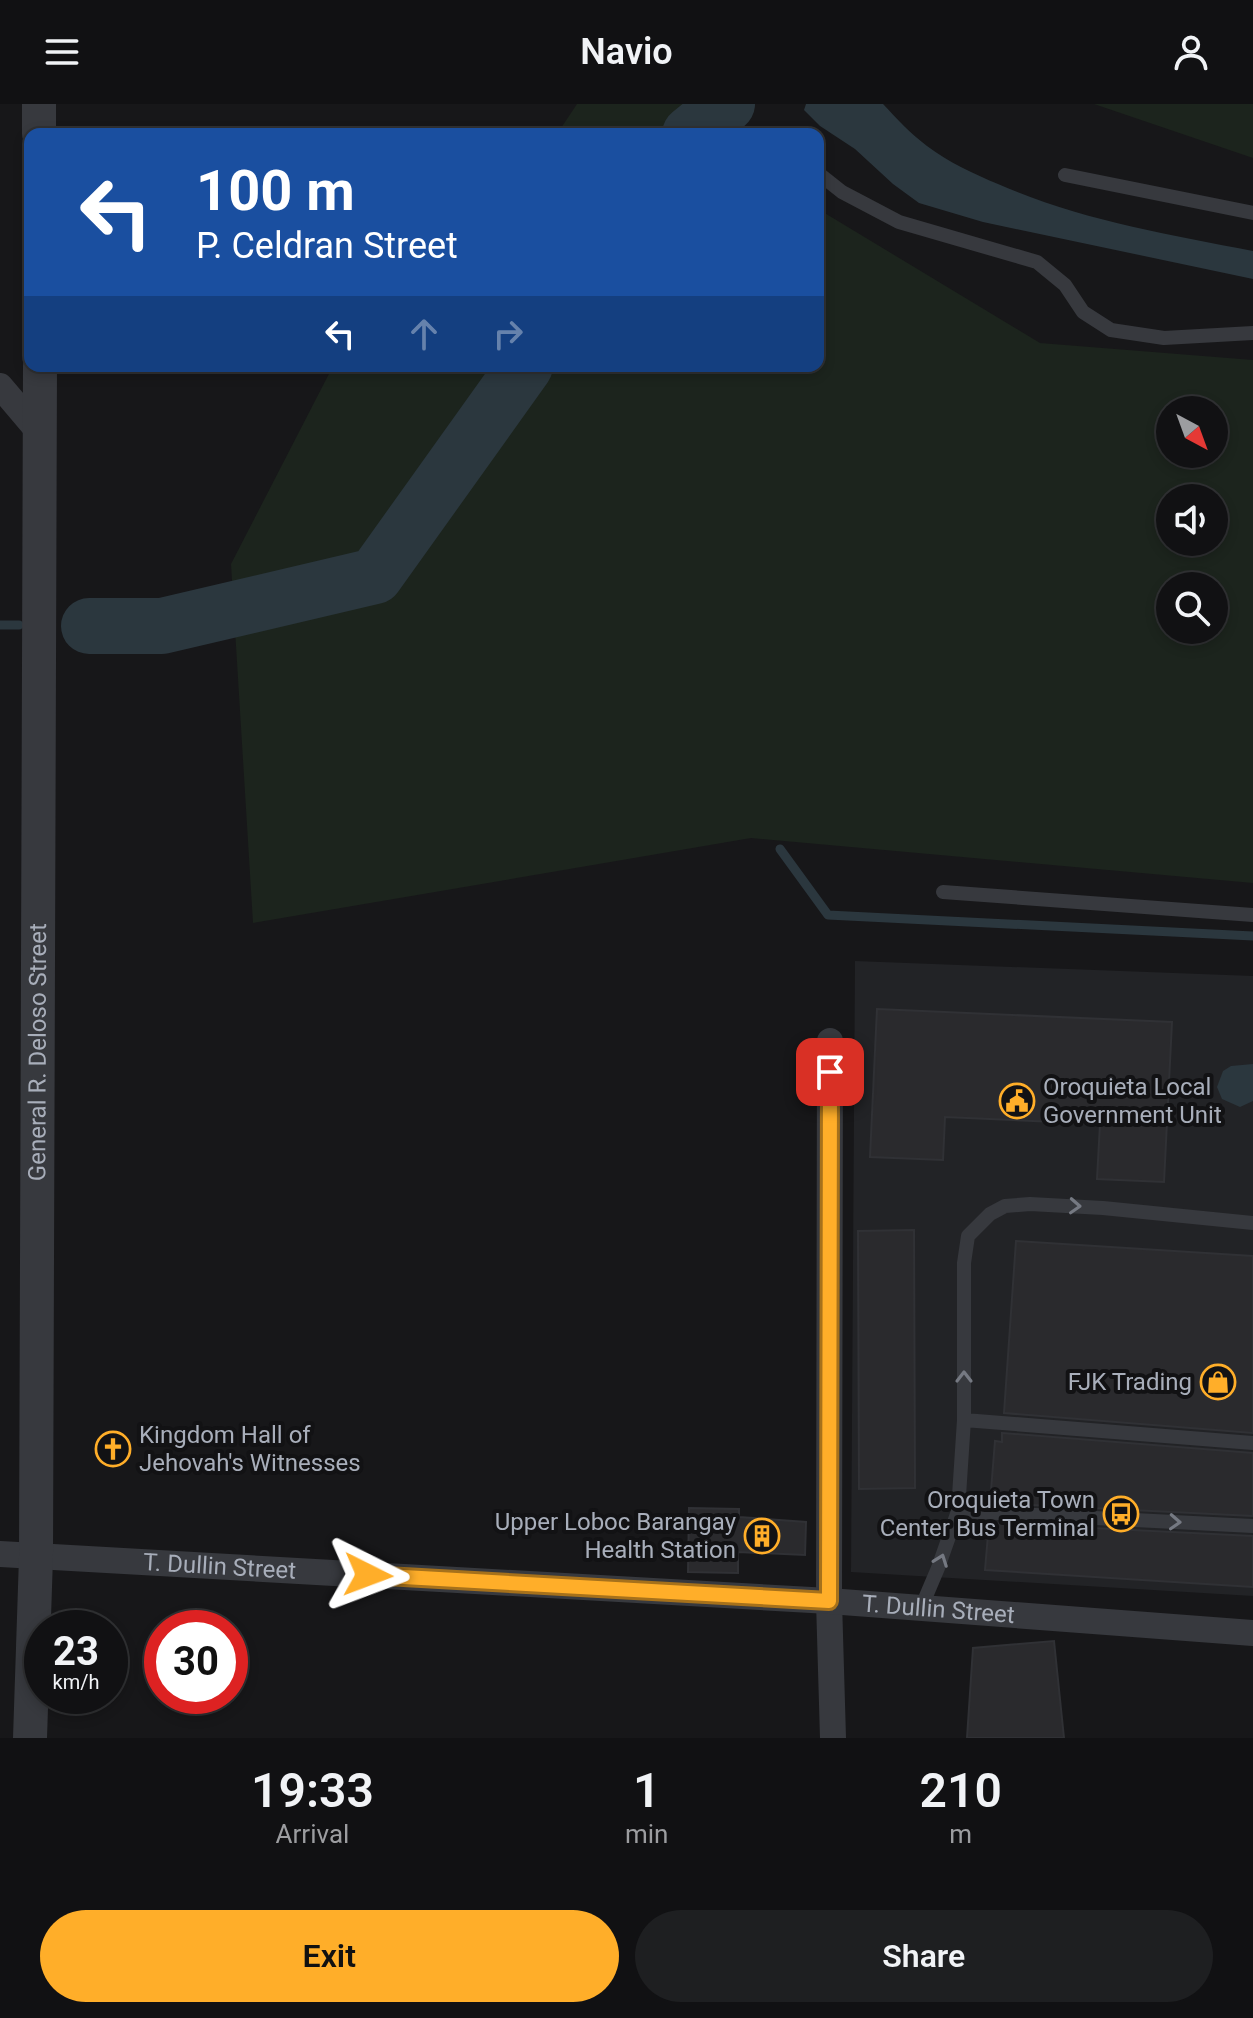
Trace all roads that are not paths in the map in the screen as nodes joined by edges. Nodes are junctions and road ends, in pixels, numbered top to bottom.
1 (39, 104) edge
2 (39, 128) edge
3 (1065, 175) dead end
4 (824, 178) edge
5 (1253, 213) edge
6 (1253, 333) edge
7 (40, 372) edge
8 (0, 386) edge
9 (40, 433) junction
10 (943, 892) dead end
11 (1253, 915) edge
12 (830, 1041) dead end
13 (1253, 1223) edge
14 (964, 1420) junction
15 (1253, 1443) edge
16 (958, 1511) junction
17 (1253, 1526) edge
18 (0, 1554) edge
19 (36, 1557) junction
20 (829, 1601) junction
21 (921, 1608) junction
22 (1253, 1633) edge
23 (30, 1738) edge
24 (833, 1738) edge

1 - 2 street
3 - 5 lane
4 - 6 lane
7 - 9 street, General R. Deloso Street
8 - 9 street
9 - 19 street, General R. Deloso Street
10 - 11 lane
12 - 20 street
14 -> 13 lane
14 - 15 lane
14 - 16 lane
16 -> 17 lane
21 -> 16 lane
18 - 19 street, T. Dullin Street
19 - 20 street, T. Dullin Street
19 - 23 street, General R. Deloso Street
20 - 21 street, T. Dullin Street
20 - 24 street
21 - 22 street, T. Dullin Street

